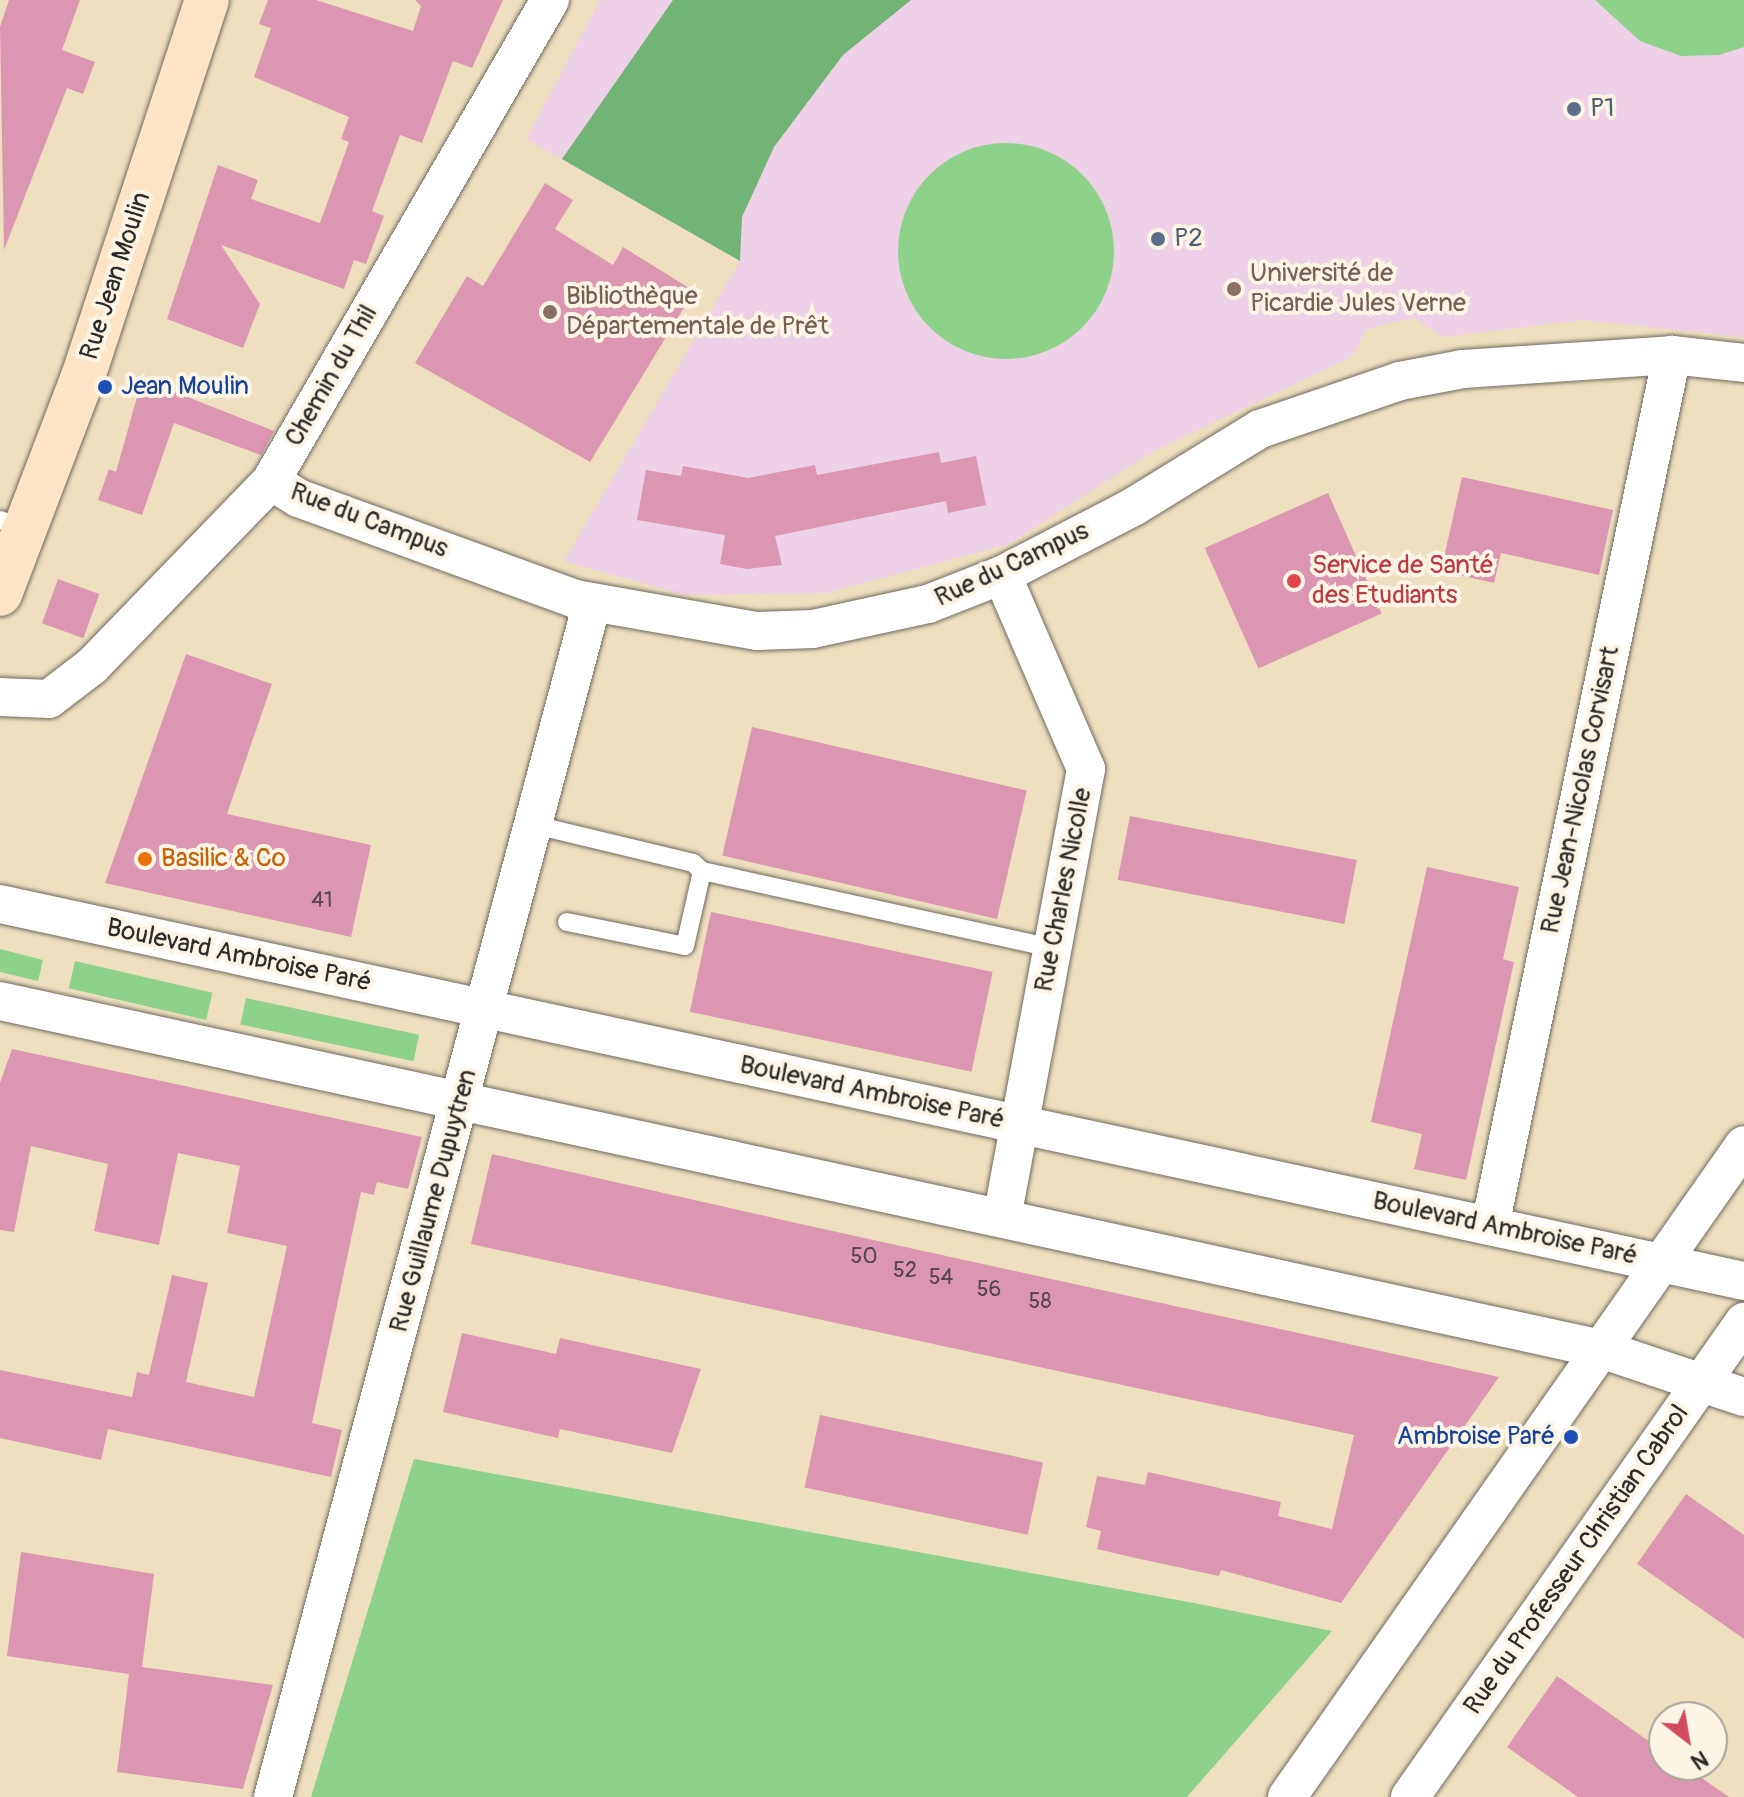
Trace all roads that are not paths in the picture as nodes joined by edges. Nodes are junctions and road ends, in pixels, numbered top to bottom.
1 (207, 0) edge
2 (550, 0) edge
3 (1672, 355) junction
4 (1744, 363) edge
5 (271, 481) junction
6 (12, 524) edge
7 (1002, 575) junction
8 (0, 594) edge
9 (592, 603) junction
10 (0, 697) edge
11 (535, 825) junction
12 (702, 871) junction
13 (0, 904) edge
14 (567, 922) dead end
15 (1053, 948) junction
16 (0, 1001) edge
17 (487, 1009) junction
18 (462, 1100) junction
19 (1019, 1124) junction
20 (1744, 1145) edge
21 (1002, 1218) junction
22 (1490, 1226) junction
23 (1661, 1263) junction
24 (1744, 1281) edge
25 (1744, 1322) edge
26 (1601, 1349) junction
27 (1703, 1383) junction
28 (1744, 1397) edge
29 (1417, 1795) edge
30 (273, 1797) edge
31 (1287, 1797) edge

1 - 6 main road, Rue Jean Moulin
2 - 5 street, Chemin du Thil
3 - 4 street, Rue du Campus
3 - 7 street, Rue du Campus
3 - 22 street, Rue Jean-Nicolas Corvisart
5 - 9 street, Rue du Campus
5 - 10 street, Chemin du Thil
6 - 8 main road, Rue Jean Moulin
7 - 9 street, Rue du Campus
7 - 15 street, Rue Charles Nicolle
9 - 11 street, Rue Guillaume Dupuytren
11 - 12 lane
11 - 17 street, Rue Guillaume Dupuytren
12 - 14 lane
12 - 15 lane
13 - 17 street, Boulevard Ambroise Paré
15 - 19 street, Rue Charles Nicolle
16 - 18 street
17 - 18 street, Rue Guillaume Dupuytren
17 - 19 street, Boulevard Ambroise Paré
18 - 21 street
18 - 30 street, Rue Guillaume Dupuytren
19 - 21 street, Rue Charles Nicolle
19 - 22 street, Boulevard Ambroise Paré
20 - 23 street
21 - 26 street
22 - 23 street, Boulevard Ambroise Paré
23 - 24 street, Boulevard Ambroise Paré
23 - 26 street
25 - 27 street, Rue du Professeur Christian Cabrol
26 - 27 street
26 - 31 street
27 - 28 street
27 - 29 street, Rue du Professeur Christian Cabrol

